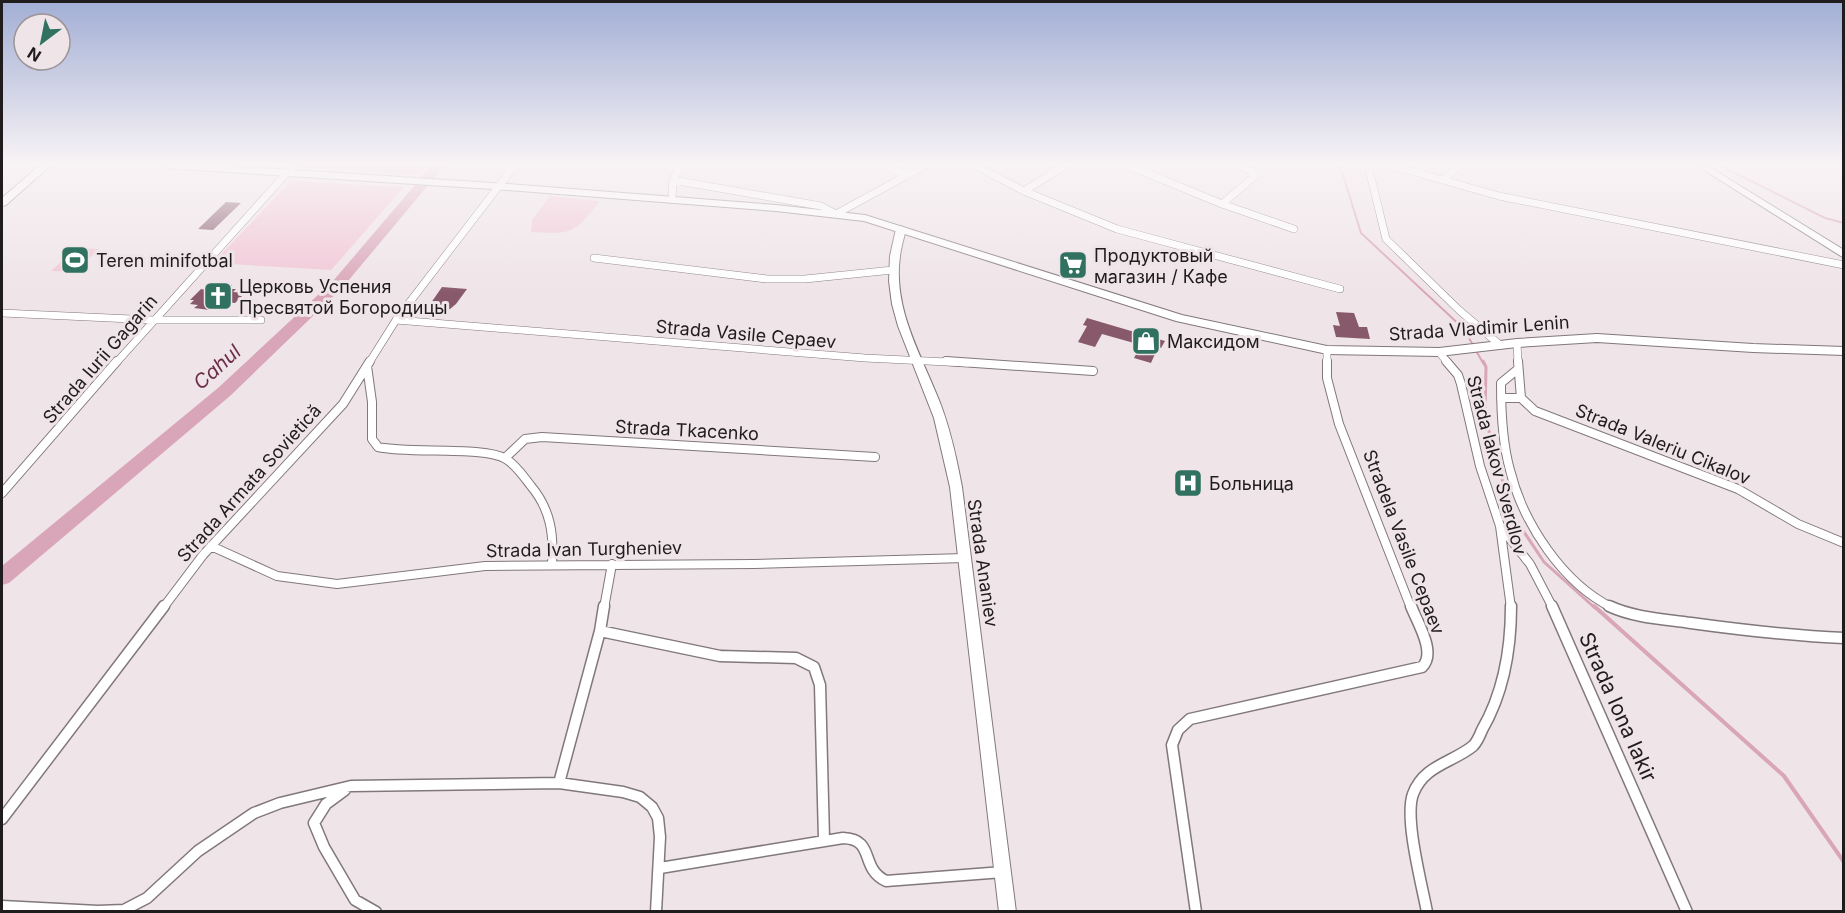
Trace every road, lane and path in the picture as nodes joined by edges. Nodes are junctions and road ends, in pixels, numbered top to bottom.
1 (256, 208) edge
2 (482, 208) edge
3 (766, 208) edge
4 (824, 208) edge
5 (848, 208) edge
6 (1064, 208) edge
7 (1232, 208) edge
8 (1378, 208) edge
9 (1557, 208) edge
10 (1768, 208) edge
11 (836, 214) junction
12 (901, 228) junction
13 (1294, 229) dead end
14 (1844, 255) edge
15 (594, 258) dead end
16 (1844, 265) edge
17 (892, 270) junction
18 (1340, 289) dead end
19 (2, 314) edge
20 (153, 320) junction
21 (261, 320) dead end
22 (396, 321) junction
23 (1517, 343) junction
24 (1498, 345) junction
25 (1327, 350) junction
26 (1443, 351) junction
27 (1844, 351) edge
28 (916, 359) junction
29 (367, 366) junction
30 (1518, 369) junction
31 (1093, 371) dead end
32 (1501, 398) junction
33 (1521, 398) junction
34 (874, 457) dead end
35 (505, 458) junction
36 (2, 493) edge
37 (1500, 526) junction
38 (1844, 543) edge
39 (211, 546) junction
40 (965, 558) junction
41 (552, 564) junction
42 (612, 564) junction
43 (600, 631) junction
44 (1844, 638) edge
45 (559, 783) junction
46 (351, 786) junction
47 (2, 819) edge
48 (824, 839) junction
49 (660, 868) junction
50 (1003, 872) junction
51 (2, 906) edge
52 (376, 912) edge
53 (656, 912) edge
54 (1008, 912) edge
55 (1196, 912) edge
56 (1426, 912) edge
57 (1687, 912) edge

1 - 20 street, Strada Iurii Gagarin
2 - 22 street, Strada Armata Sovietică
3 - 11 main road, Strada Vladimir Lenin
4 - 11 street
5 - 11 street
6 - 18 street
7 - 13 street
8 - 24 street
9 - 16 street
10 - 14 street
11 - 12 main road, Strada Vladimir Lenin
12 - 17 street, Strada Ananiev
12 - 25 main road, Strada Vladimir Lenin
15 - 17 street
17 - 28 street, Strada Ananiev
19 - 20 street
20 - 21 street
20 - 36 street, Strada Iurii Gagarin
22 - 28 street, Strada Vasile Cepaev
22 - 29 street, Strada Armata Sovietică
23 - 24 main road, Strada Vladimir Lenin
23 - 27 main road, Strada Vladimir Lenin
23 - 30 street
24 - 26 main road, Strada Vladimir Lenin
25 - 26 main road, Strada Vladimir Lenin
25 - 55 street, Stradela Vasile Cepaev
26 - 37 street, Strada Iakov Sverdlov
28 - 31 street, Strada Vasile Cepaev
28 - 40 street, Strada Ananiev
29 - 35 street
29 - 39 street, Strada Armata Sovietică
30 - 32 street
30 - 33 street
32 - 33 street
32 - 44 street
33 - 38 street, Strada Valeriu Cikalov
34 - 35 street, Strada Tkacenko
35 - 41 street
37 - 56 street, Strada Iakov Sverdlov
37 - 57 street, Strada Iona Iakir
39 - 41 street, Strada Ivan Turgheniev
39 - 47 street, Strada Armata Sovietică
40 - 42 street, Strada Ivan Turgheniev
40 - 50 street, Strada Ananiev
41 - 42 street, Strada Ivan Turgheniev
42 - 43 street
43 - 45 street
43 - 48 street
45 - 46 street
45 - 49 street
46 - 51 street
46 - 52 street
48 - 49 street
48 - 50 street
49 - 53 street
50 - 54 street, Strada Ananiev

